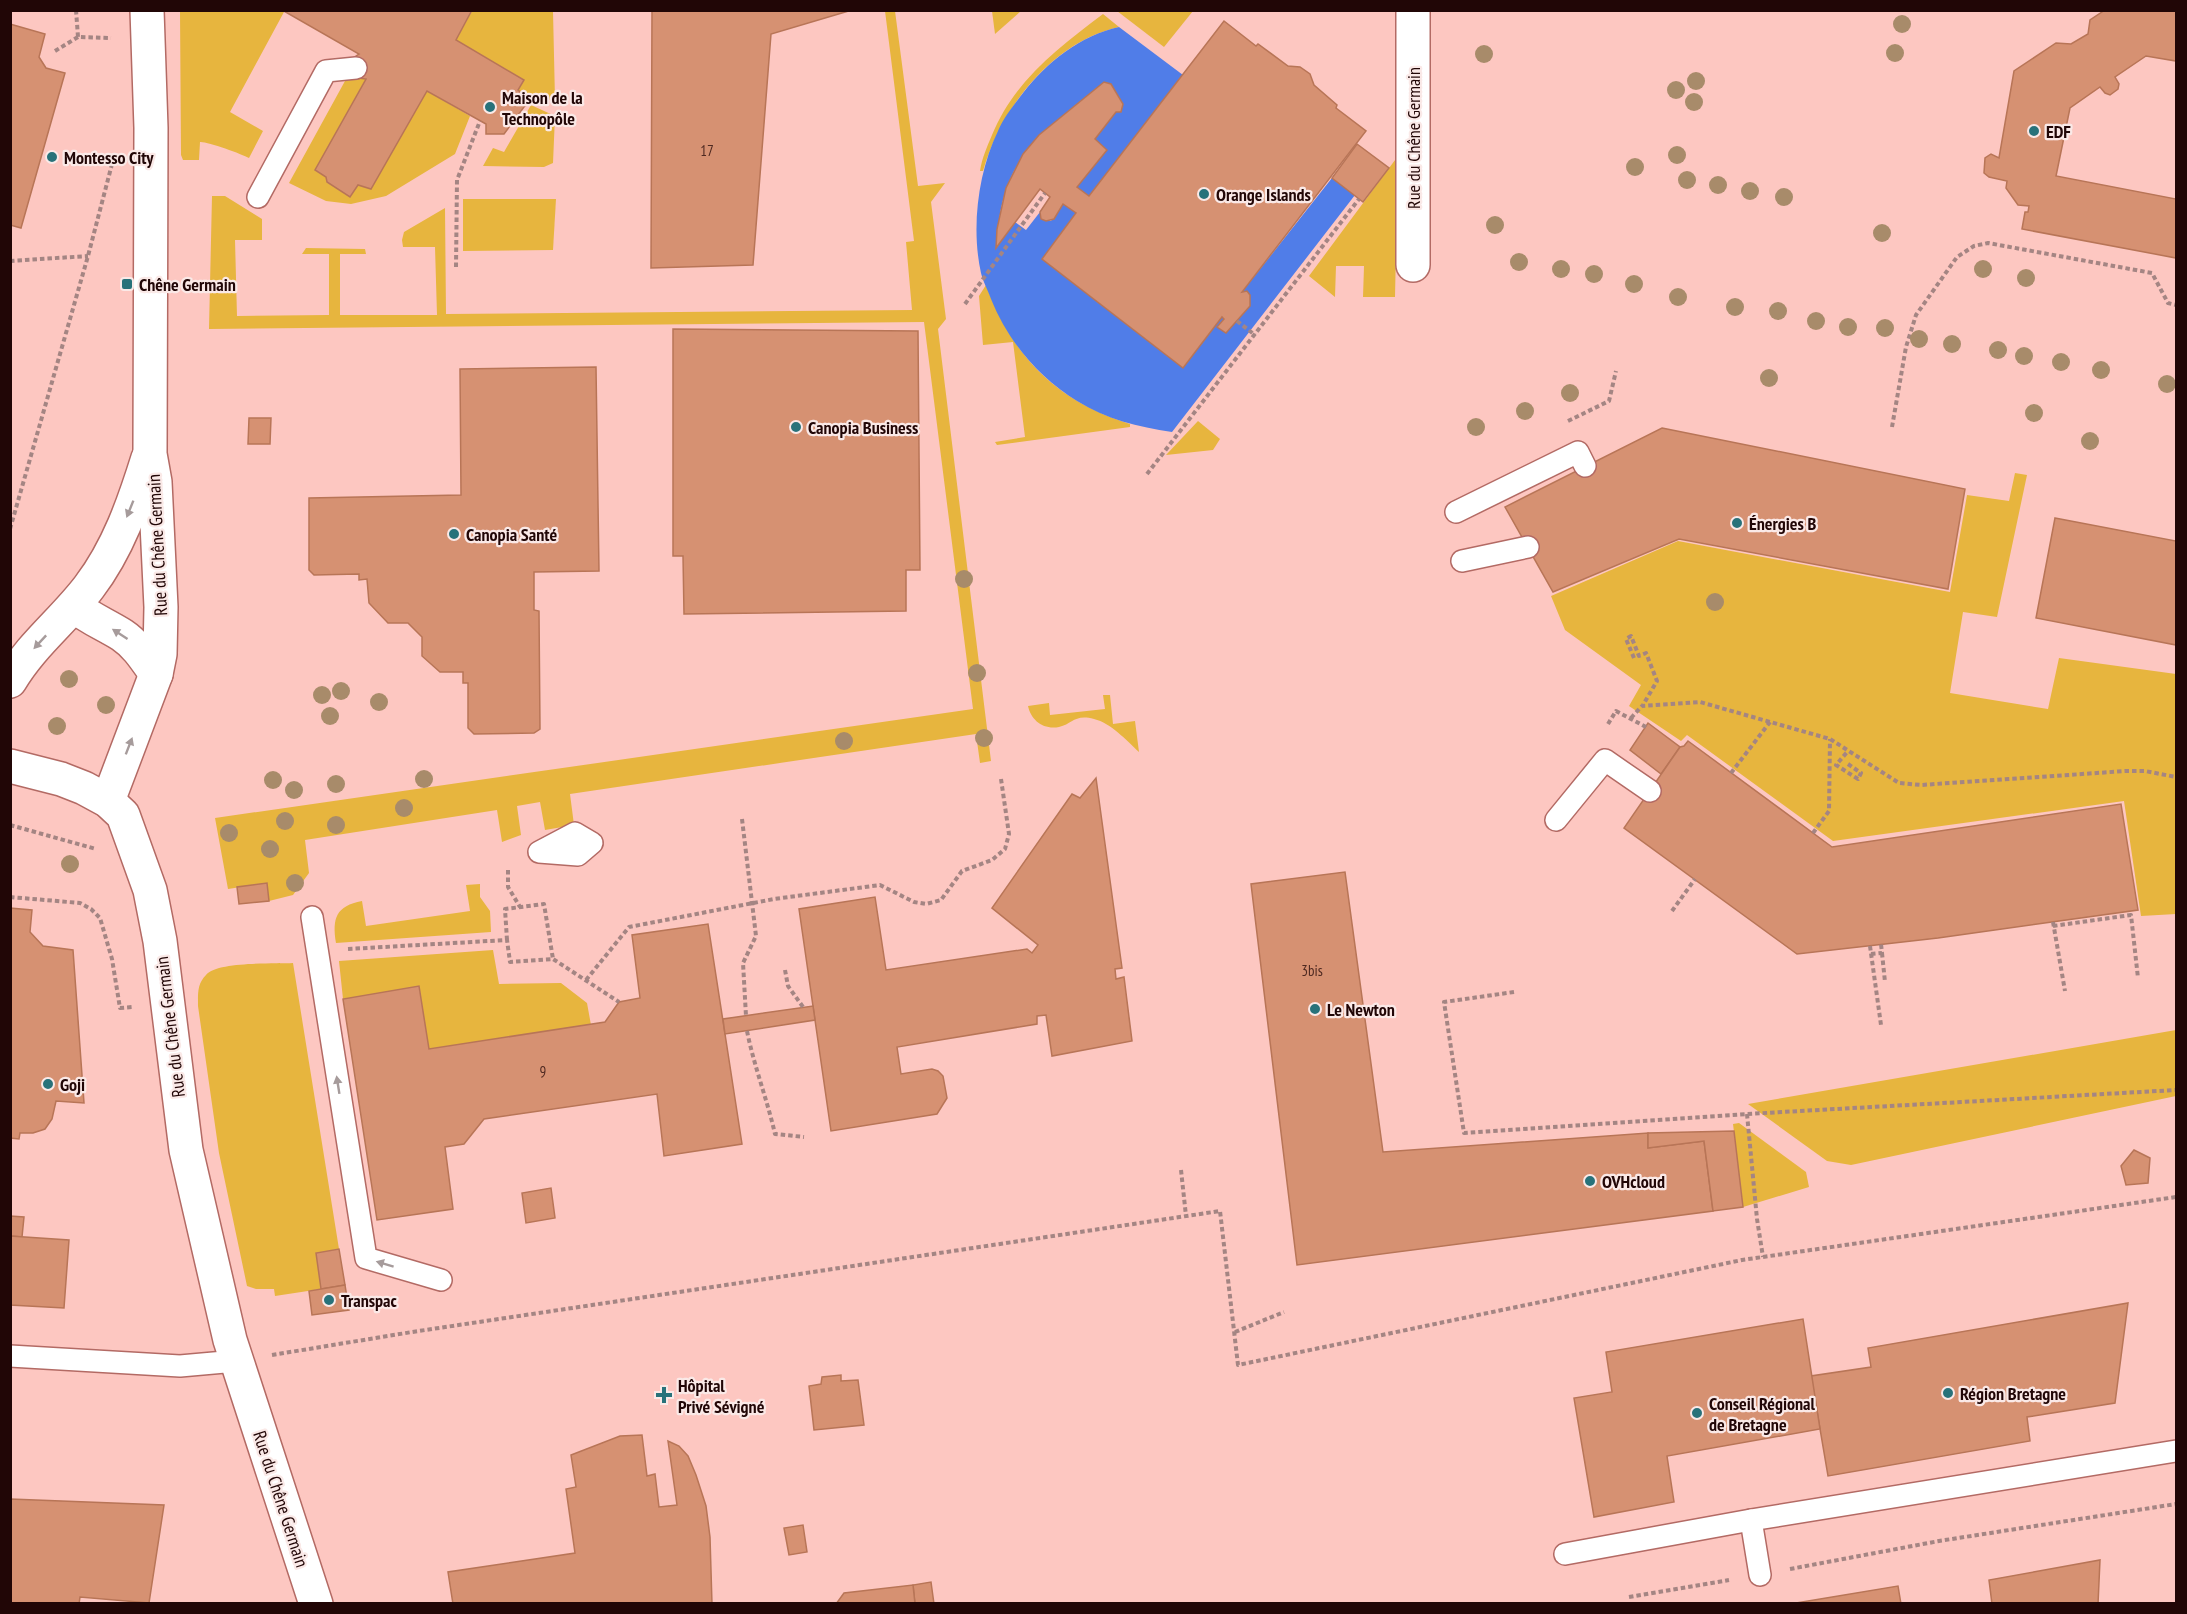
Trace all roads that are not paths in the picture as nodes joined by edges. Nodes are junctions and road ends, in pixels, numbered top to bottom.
1 (147, 10) edge
2 (1413, 10) edge
3 (356, 68) dead end
4 (258, 197) dead end
5 (1413, 265) dead end
6 (150, 454) junction
7 (1585, 466) dead end
8 (1456, 512) dead end
9 (1528, 547) dead end
10 (1462, 561) dead end
11 (74, 606) junction
12 (156, 674) junction
13 (10, 681) edge
14 (10, 766) edge
15 (1650, 791) dead end
16 (108, 801) junction
17 (1556, 820) dead end
18 (592, 843) dead end
19 (539, 852) dead end
20 (312, 917) dead end
21 (441, 1281) dead end
22 (10, 1356) edge
23 (236, 1360) junction
24 (2176, 1451) edge
25 (1751, 1520) junction
26 (1565, 1554) dead end
27 (1760, 1575) road end
28 (316, 1604) edge

1 - 6 street, Rue du Chêne Germain
2 - 5 street, Rue du Chêne Germain
3 - 4 lane
6 -> 11 street, Rue du Chêne Germain
6 - 12 street, Rue du Chêne Germain
7 - 8 lane
9 - 10 lane
12 -> 11 street
11 -> 13 street, Rue du Chêne Germain
16 -> 12 street, Rue du Chêne Germain
14 - 16 street
15 - 17 lane
16 - 23 street, Rue du Chêne Germain
18 - 19 lane
21 -> 20 lane
22 - 23 lane
23 - 28 street, Rue du Chêne Germain
24 - 25 lane
25 - 26 lane
25 - 27 lane

